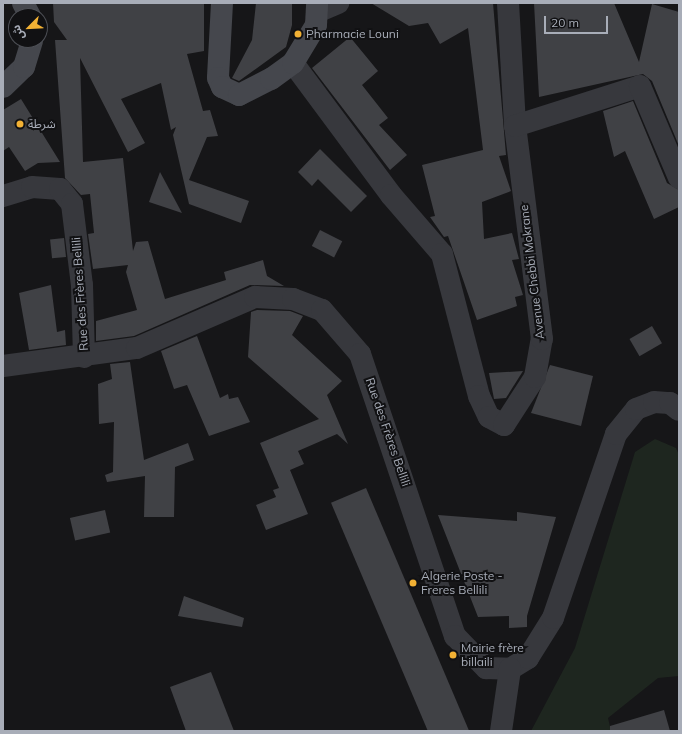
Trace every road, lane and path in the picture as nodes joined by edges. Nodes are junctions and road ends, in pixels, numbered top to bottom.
1 (222, 3) edge
2 (508, 3) edge
3 (325, 6) edge
4 (30, 48) edge
5 (293, 63) junction
6 (3, 87) edge
7 (515, 126) junction
8 (679, 178) edge
9 (3, 196) edge
10 (84, 357) junction
11 (3, 366) edge
12 (679, 410) edge
13 (510, 669) junction
14 (501, 731) edge

1 - 5 street
2 - 7 street
3 - 5 street
4 - 6 street
5 - 7 street, Avenue Chebbi Mokrane
7 - 8 street
9 - 10 street, Rue des Frères Bellili
10 - 11 street
10 - 13 street, Rue des Frères Bellili
12 - 13 street
13 - 14 street

